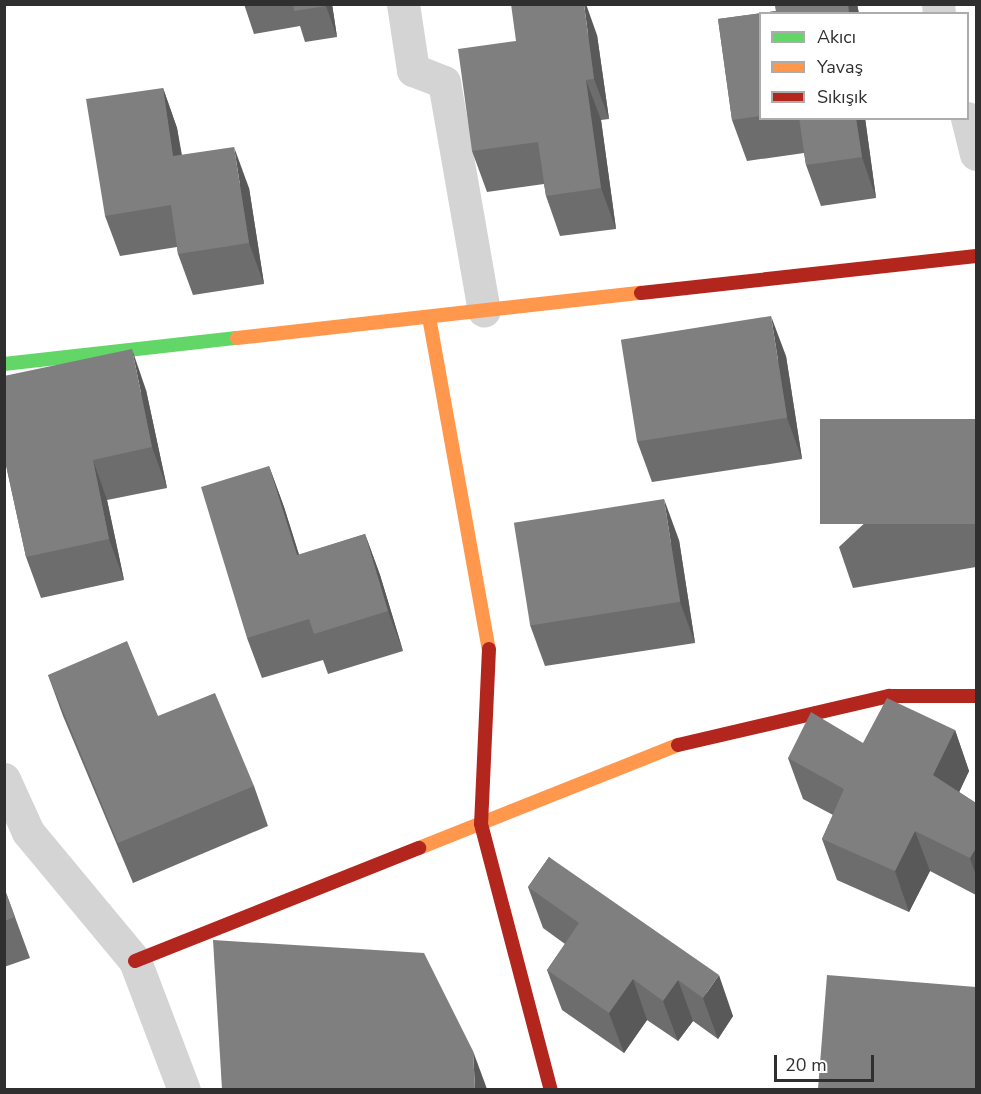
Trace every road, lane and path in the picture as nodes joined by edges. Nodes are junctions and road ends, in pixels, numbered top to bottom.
1 (404, 4) edge
2 (968, 120) edge
3 (976, 154) edge
4 (976, 256) edge
5 (484, 311) junction
6 (429, 317) junction
7 (4, 364) edge
8 (976, 696) edge
9 (4, 779) edge
10 (482, 824) junction
11 (135, 961) junction
12 (184, 1089) edge
13 (551, 1089) edge

1 - 5 street
2 - 3 street
4 - 5 street
5 - 6 street
6 - 7 street
6 - 10 street
8 - 10 street
9 - 11 street
10 - 11 street
10 - 13 street
11 - 12 street

